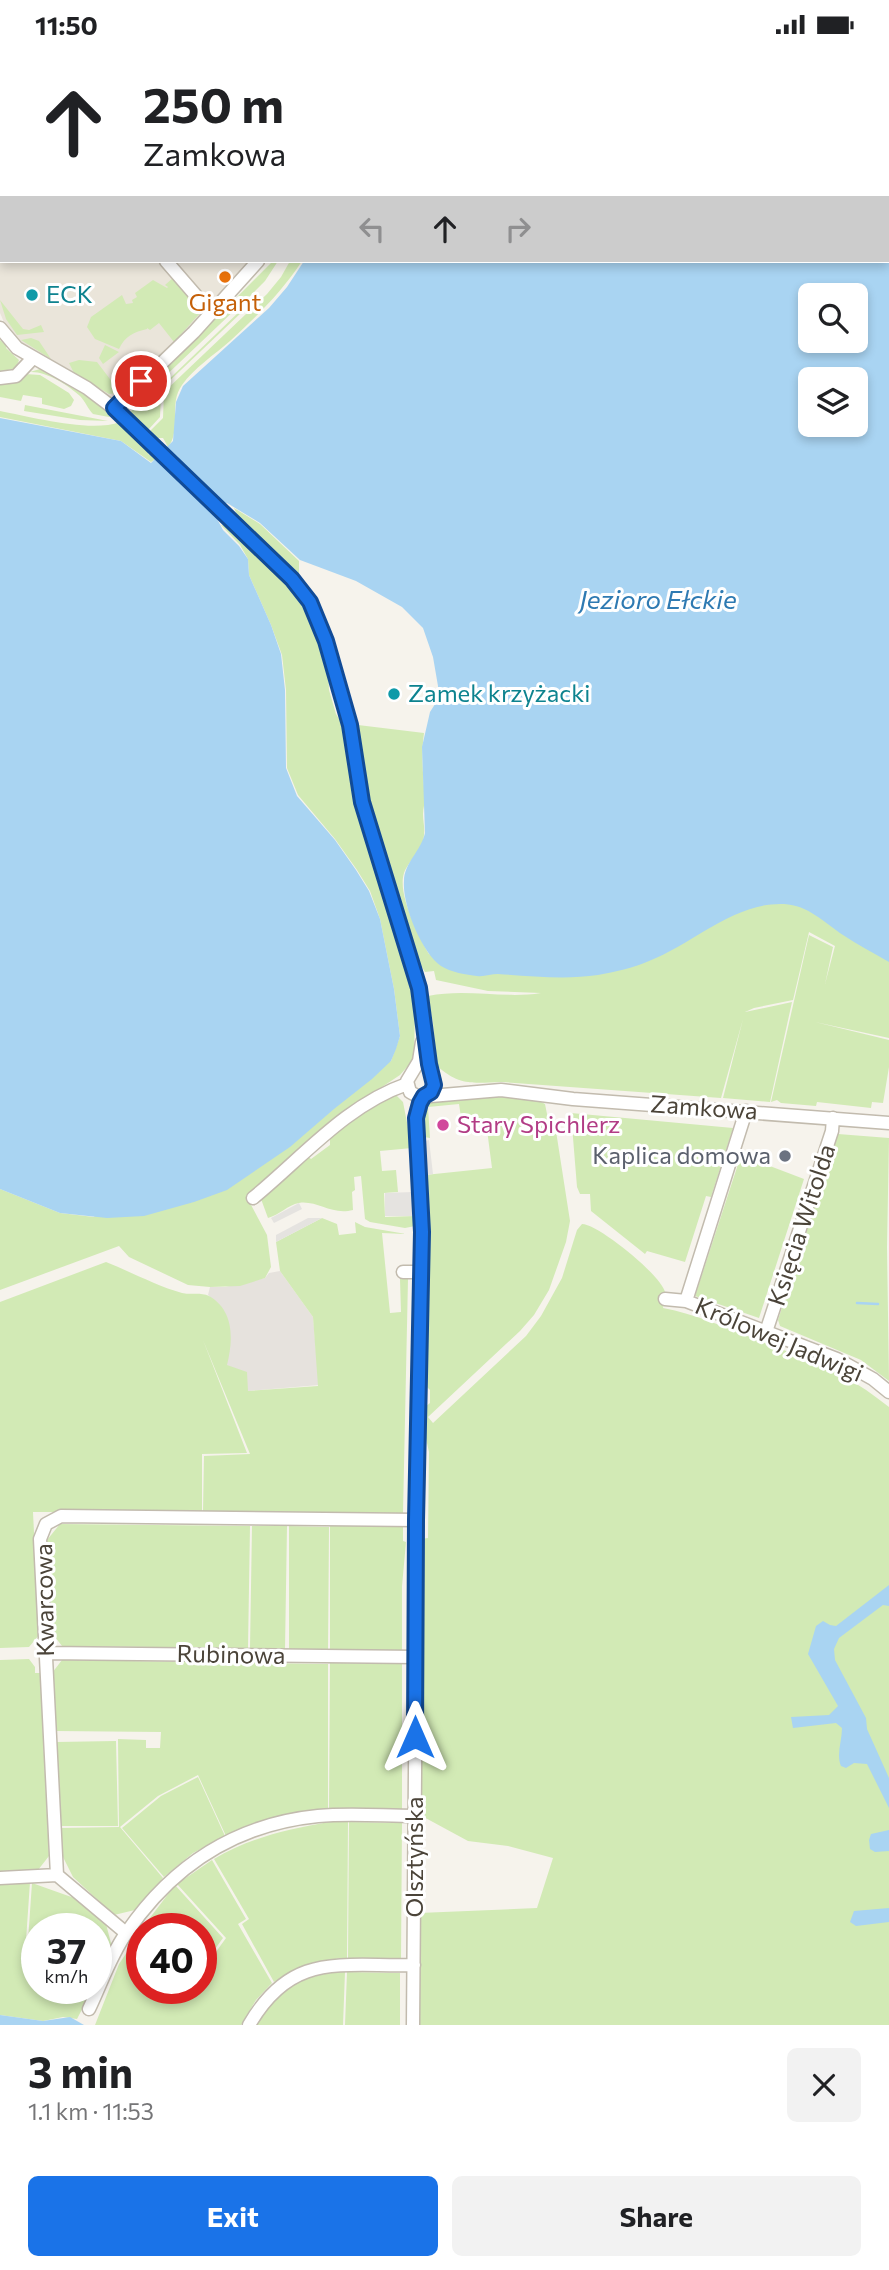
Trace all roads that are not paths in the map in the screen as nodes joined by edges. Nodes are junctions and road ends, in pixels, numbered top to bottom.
1 (168, 263) edge
2 (256, 263) edge
3 (211, 313) junction
4 (0, 328) edge
5 (33, 358) junction
6 (0, 378) edge
7 (114, 408) junction
8 (424, 1014) junction
9 (415, 1070) junction
10 (433, 1077) junction
11 (408, 1088) junction
12 (478, 1091) junction
13 (426, 1096) junction
14 (746, 1111) junction
15 (833, 1118) junction
16 (889, 1123) edge
17 (419, 1156) junction
18 (253, 1198) dead end
19 (403, 1272) dead end
20 (421, 1272) junction
21 (665, 1299) dead end
22 (686, 1301) junction
23 (766, 1332) junction
24 (889, 1392) edge
25 (416, 1520) junction
26 (46, 1653) junction
27 (416, 1657) junction
28 (415, 1816) junction
29 (57, 1875) junction
30 (0, 1878) edge
31 (143, 1913) edge
32 (126, 1933) joint
33 (414, 1965) junction
34 (89, 2008) dead end
35 (249, 2025) edge
36 (413, 2025) edge

1 - 3 street
2 - 3 street
3 - 7 street
4 - 5 street
5 - 6 street
5 - 7 street
7 - 8 street
8 - 9 street
8 - 10 street
9 - 10 street
9 - 11 street
10 - 12 street, Zamkowa
10 - 13 street
11 - 13 street
11 - 17 street
11 - 18 street
12 - 13 street, Zamkowa
12 - 14 street, Zamkowa
13 - 17 street
14 - 15 street, Zamkowa
14 - 22 street
15 - 16 street, Zamkowa
15 - 23 street, Księcia Witolda
17 - 20 street
19 - 20 street
20 - 25 street, Olsztyńska
21 - 22 street, Królowej Jadwigi
22 - 23 street, Królowej Jadwigi
23 - 24 street, Królowej Jadwigi
25 - 26 street, Kwarcowa
25 - 27 street, Olsztyńska
26 - 27 street, Rubinowa
26 - 29 street, Kwarcowa
27 - 28 street, Olsztyńska
28 - 31 street
28 - 33 street, Olsztyńska
29 - 30 street
29 - 32 street
32 - 34 street
33 - 35 street
33 - 36 street, Olsztyńska

